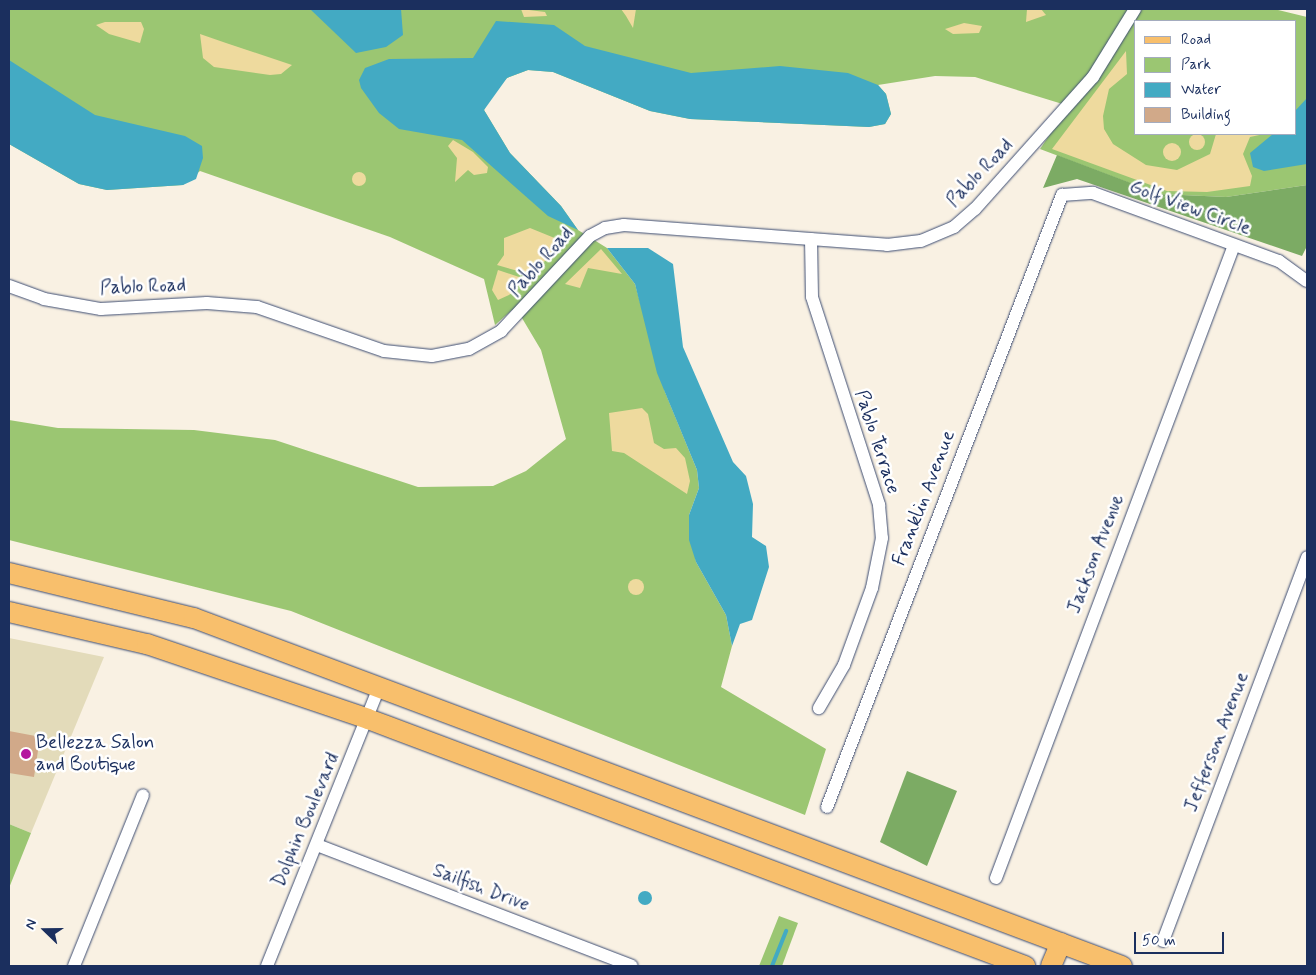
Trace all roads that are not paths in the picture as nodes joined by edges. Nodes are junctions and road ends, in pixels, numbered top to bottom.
1 (1135, 9) edge
2 (1056, 202) joint
3 (811, 239) junction
4 (1234, 245) junction
5 (1307, 281) edge
6 (9, 286) edge
7 (1307, 557) edge
8 (9, 573) edge
9 (9, 612) edge
10 (379, 687) junction
11 (819, 708) dead end
12 (368, 719) junction
13 (143, 795) dead end
14 (827, 806) dead end
15 (723, 817) junction
16 (317, 846) junction
17 (711, 848) junction
18 (996, 878) dead end
19 (1163, 941) dead end
20 (1061, 944) junction
21 (74, 966) edge
22 (267, 966) edge
23 (632, 966) edge
24 (1025, 966) edge
25 (1052, 966) edge
26 (1122, 966) edge

1 - 3 street, Pablo Road
2 - 4 street, Golf View Circle
2 - 14 street, Franklin Avenue
3 - 6 street, Pablo Road
3 - 11 street, Pablo Terrace
4 - 5 street, Golf View Circle
4 - 18 street, Jackson Avenue
7 - 19 street, Jefferson Avenue
8 - 10 main road
9 - 12 main road
10 - 12 street, Dolphin Boulevard
10 - 15 main road
12 - 16 street, Dolphin Boulevard
12 - 17 main road
13 - 21 street
15 - 17 main road
15 - 20 main road
16 - 22 street, Dolphin Boulevard
16 - 23 street, Sailfish Drive
17 - 24 main road
20 - 25 main road
20 - 26 main road

